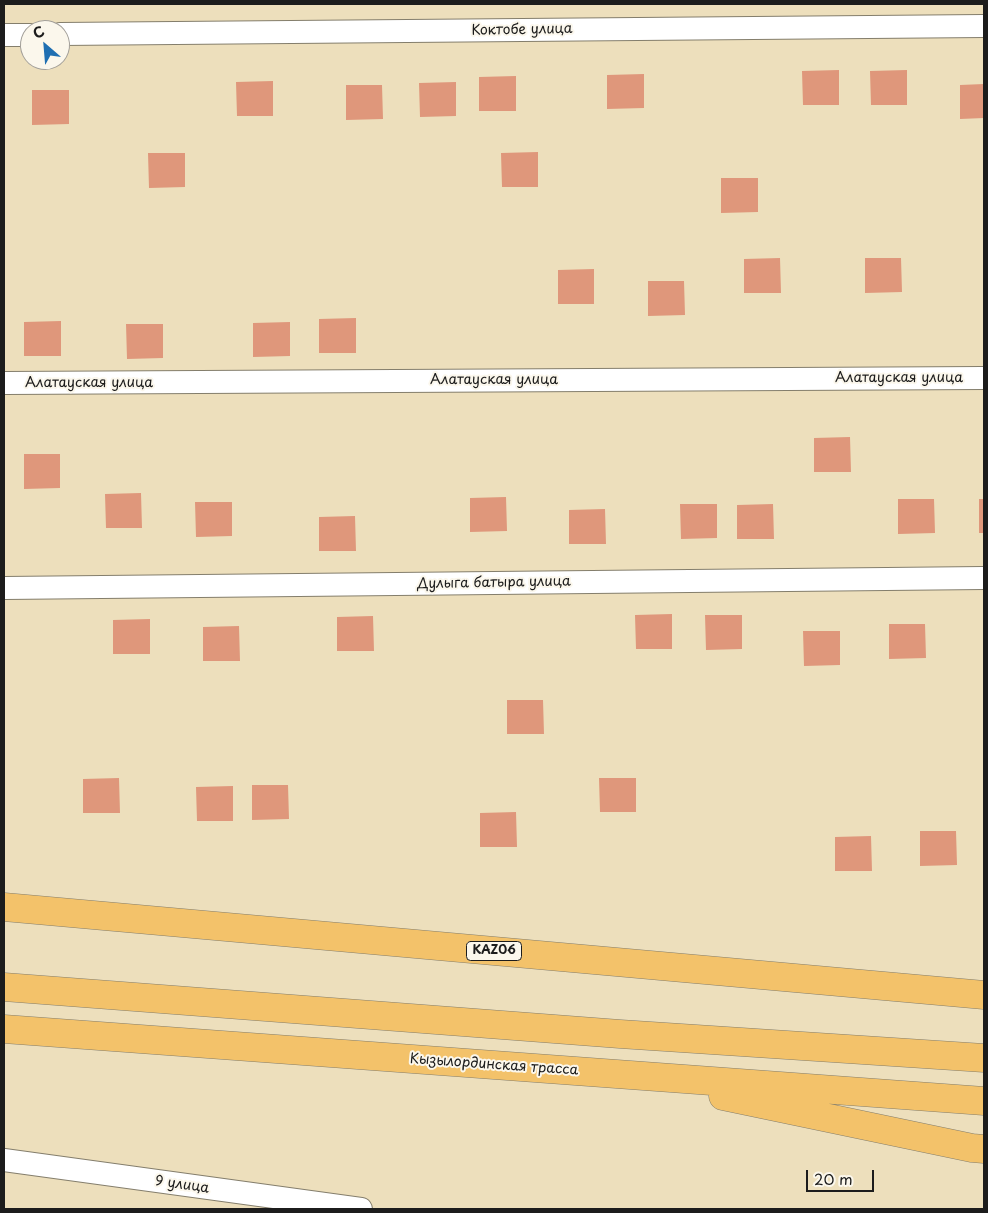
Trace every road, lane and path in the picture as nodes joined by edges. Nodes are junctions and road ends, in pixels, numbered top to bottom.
1 (984, 26) edge
2 (70, 34) edge
3 (4, 35) edge
4 (20, 35) edge
5 (984, 378) edge
6 (4, 383) edge
7 (984, 578) edge
8 (4, 588) edge
9 (4, 908) edge
10 (4, 988) edge
11 (984, 995) edge
12 (4, 1029) edge
13 (984, 1058) edge
14 (616, 1074) junction
15 (984, 1101) edge
16 (984, 1149) edge
17 (4, 1160) edge
18 (361, 1209) edge

1 - 2 street, Коктобе улица
3 - 4 street
5 - 6 street, Алатауская улица
7 - 8 street, Дулыга батыра улица
9 - 11 highway, KАZ06
10 - 13 highway
12 - 14 highway, Кызылординская трасса
14 - 15 highway, Кызылординская трасса
14 - 16 highway
17 - 18 street, 9 улица

